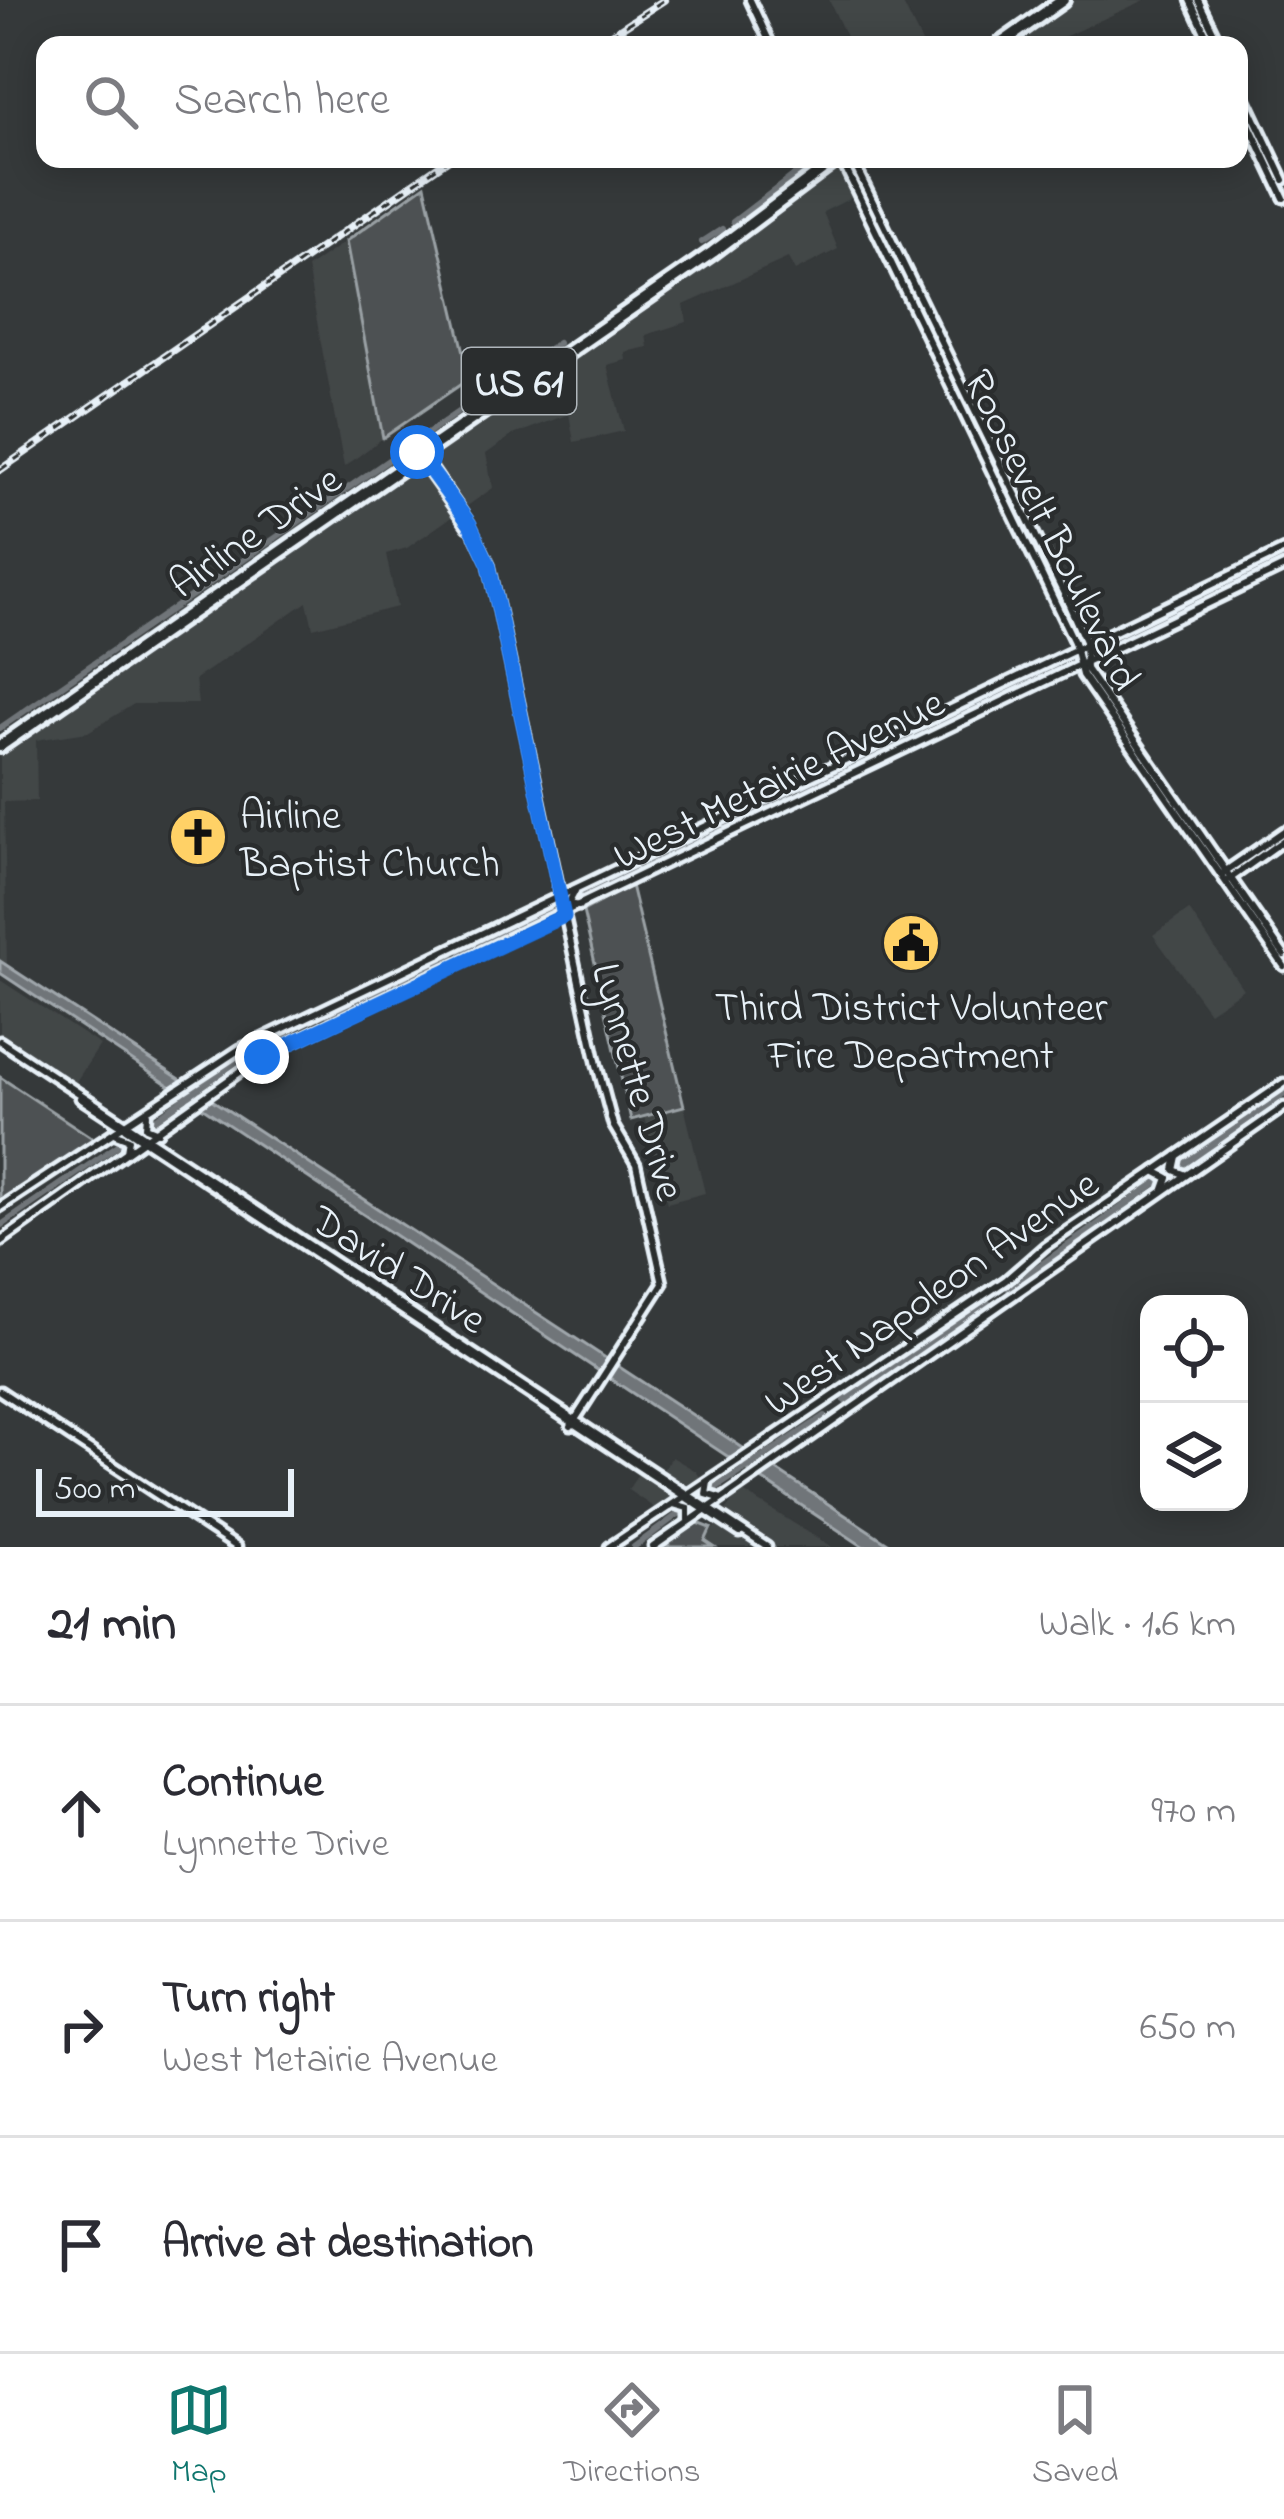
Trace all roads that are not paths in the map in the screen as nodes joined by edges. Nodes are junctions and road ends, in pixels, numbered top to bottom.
1 (750, 0) edge
2 (1059, 0) edge
3 (1194, 0) edge
4 (767, 36) edge
5 (1009, 36) edge
6 (1212, 36) edge
7 (1248, 104) edge
8 (1248, 122) edge
9 (816, 168) edge
10 (826, 168) edge
11 (843, 168) edge
12 (856, 168) edge
13 (1284, 180) edge
14 (1284, 198) edge
15 (474, 416) junction
16 (419, 454) junction
17 (1284, 550) edge
18 (1284, 567) edge
19 (1104, 637) junction
20 (1081, 647) junction
21 (1108, 651) junction
22 (1060, 658) junction
23 (1081, 664) junction
24 (1065, 672) junction
25 (0, 744) edge
26 (785, 790) junction
27 (788, 805) junction
28 (1284, 831) edge
29 (1284, 840) edge
30 (1225, 877) junction
31 (582, 885) junction
32 (562, 896) junction
33 (585, 905) junction
34 (564, 916) junction
35 (1284, 956) edge
36 (1284, 966) edge
37 (322, 1012) junction
38 (297, 1024) junction
39 (326, 1026) junction
40 (298, 1040) junction
41 (0, 1042) edge
42 (1284, 1083) edge
43 (1284, 1108) edge
44 (149, 1111) junction
45 (124, 1125) junction
46 (162, 1131) junction
47 (148, 1141) junction
48 (91, 1144) junction
49 (1180, 1153) junction
50 (116, 1162) junction
51 (1154, 1171) junction
52 (1187, 1174) junction
53 (1162, 1192) junction
54 (0, 1207) edge
55 (0, 1243) edge
56 (1006, 1280) junction
57 (982, 1297) junction
58 (1010, 1297) junction
59 (991, 1310) junction
60 (0, 1391) edge
61 (842, 1392) junction
62 (818, 1408) junction
63 (848, 1410) junction
64 (574, 1423) junction
65 (829, 1423) junction
66 (714, 1474) junction
67 (685, 1494) junction
68 (723, 1497) junction
69 (669, 1506) junction
70 (707, 1509) junction
71 (687, 1524) junction
72 (614, 1545) edge
73 (237, 1547) edge
74 (653, 1547) edge
75 (766, 1547) edge

1 - 4 main road
2 - 5 highway
3 - 6 main road
7 - 13 main road
8 - 14 main road
9 - 15 highway, Airline Drive / US 61
10 - 15 highway, Airline Drive / US 61
11 - 20 main road, Roosevelt Boulevard
12 - 20 main road, Roosevelt Boulevard
15 - 16 highway, Airline Drive / US 61
16 - 25 highway, Airline Drive / US 61
16 - 32 main road, Lynnette Drive
17 - 19 main road, West Metairie Avenue
18 - 21 main road, West Metairie Avenue
19 - 20 main road, West Metairie Avenue
19 - 21 main road
20 - 22 main road, West Metairie Avenue
20 - 23 main road, Roosevelt Boulevard
21 - 23 main road, West Metairie Avenue
22 - 24 main road
22 - 26 main road, West Metairie Avenue
23 - 24 main road, West Metairie Avenue
23 - 30 main road, Roosevelt Boulevard
24 - 27 main road, West Metairie Avenue
26 - 27 main road
26 - 31 main road, West Metairie Avenue
27 - 33 main road, West Metairie Avenue
28 - 30 main road
29 - 30 main road
30 - 35 main road, Roosevelt Boulevard
30 - 36 main road, Roosevelt Boulevard
31 - 32 main road, West Metairie Avenue
31 - 33 main road
32 - 34 main road, Lynnette Drive
32 - 37 main road, West Metairie Avenue
33 - 34 main road, West Metairie Avenue
34 - 39 main road, West Metairie Avenue
34 - 64 main road, Lynnette Drive
37 - 38 main road, West Metairie Avenue
37 - 39 main road
38 - 40 main road
38 - 44 main road, West Metairie Avenue
39 - 40 main road, West Metairie Avenue
40 - 46 main road, West Metairie Avenue
41 - 45 main road, David Drive
42 - 49 main road, West Napoleon Avenue
43 - 52 main road, West Napoleon Avenue
44 - 45 main road, West Metairie Avenue
44 - 46 main road
45 - 47 main road, David Drive
45 - 48 main road, West Metairie Avenue
46 - 47 main road, West Metairie Avenue
47 - 50 main road, West Metairie Avenue
47 - 64 main road, David Drive
48 - 50 main road
48 - 54 main road, West Metairie Avenue
49 - 51 main road, West Napoleon Avenue
49 - 52 main road
50 - 55 main road, West Metairie Avenue
51 - 53 main road
51 - 56 main road, West Napoleon Avenue
52 - 53 main road, West Napoleon Avenue
53 - 58 main road, West Napoleon Avenue
56 - 57 main road, West Napoleon Avenue
56 - 58 main road
57 - 59 main road
57 - 61 main road, West Napoleon Avenue
58 - 59 main road, West Napoleon Avenue
59 - 63 main road, West Napoleon Avenue
60 - 73 main road
61 - 62 main road, West Napoleon Avenue
61 - 63 main road
62 - 65 main road
62 - 66 main road, West Napoleon Avenue
63 - 65 main road, West Napoleon Avenue
64 - 67 main road, David Drive
65 - 68 main road, West Napoleon Avenue
66 - 67 main road, West Napoleon Avenue
66 - 68 main road
67 - 69 main road, West Napoleon Avenue
67 - 70 main road, David Drive
68 - 70 main road, West Napoleon Avenue
69 - 71 main road
69 - 72 main road, West Napoleon Avenue
70 - 71 main road, West Napoleon Avenue
70 - 75 main road, David Drive
71 - 74 main road, West Napoleon Avenue

